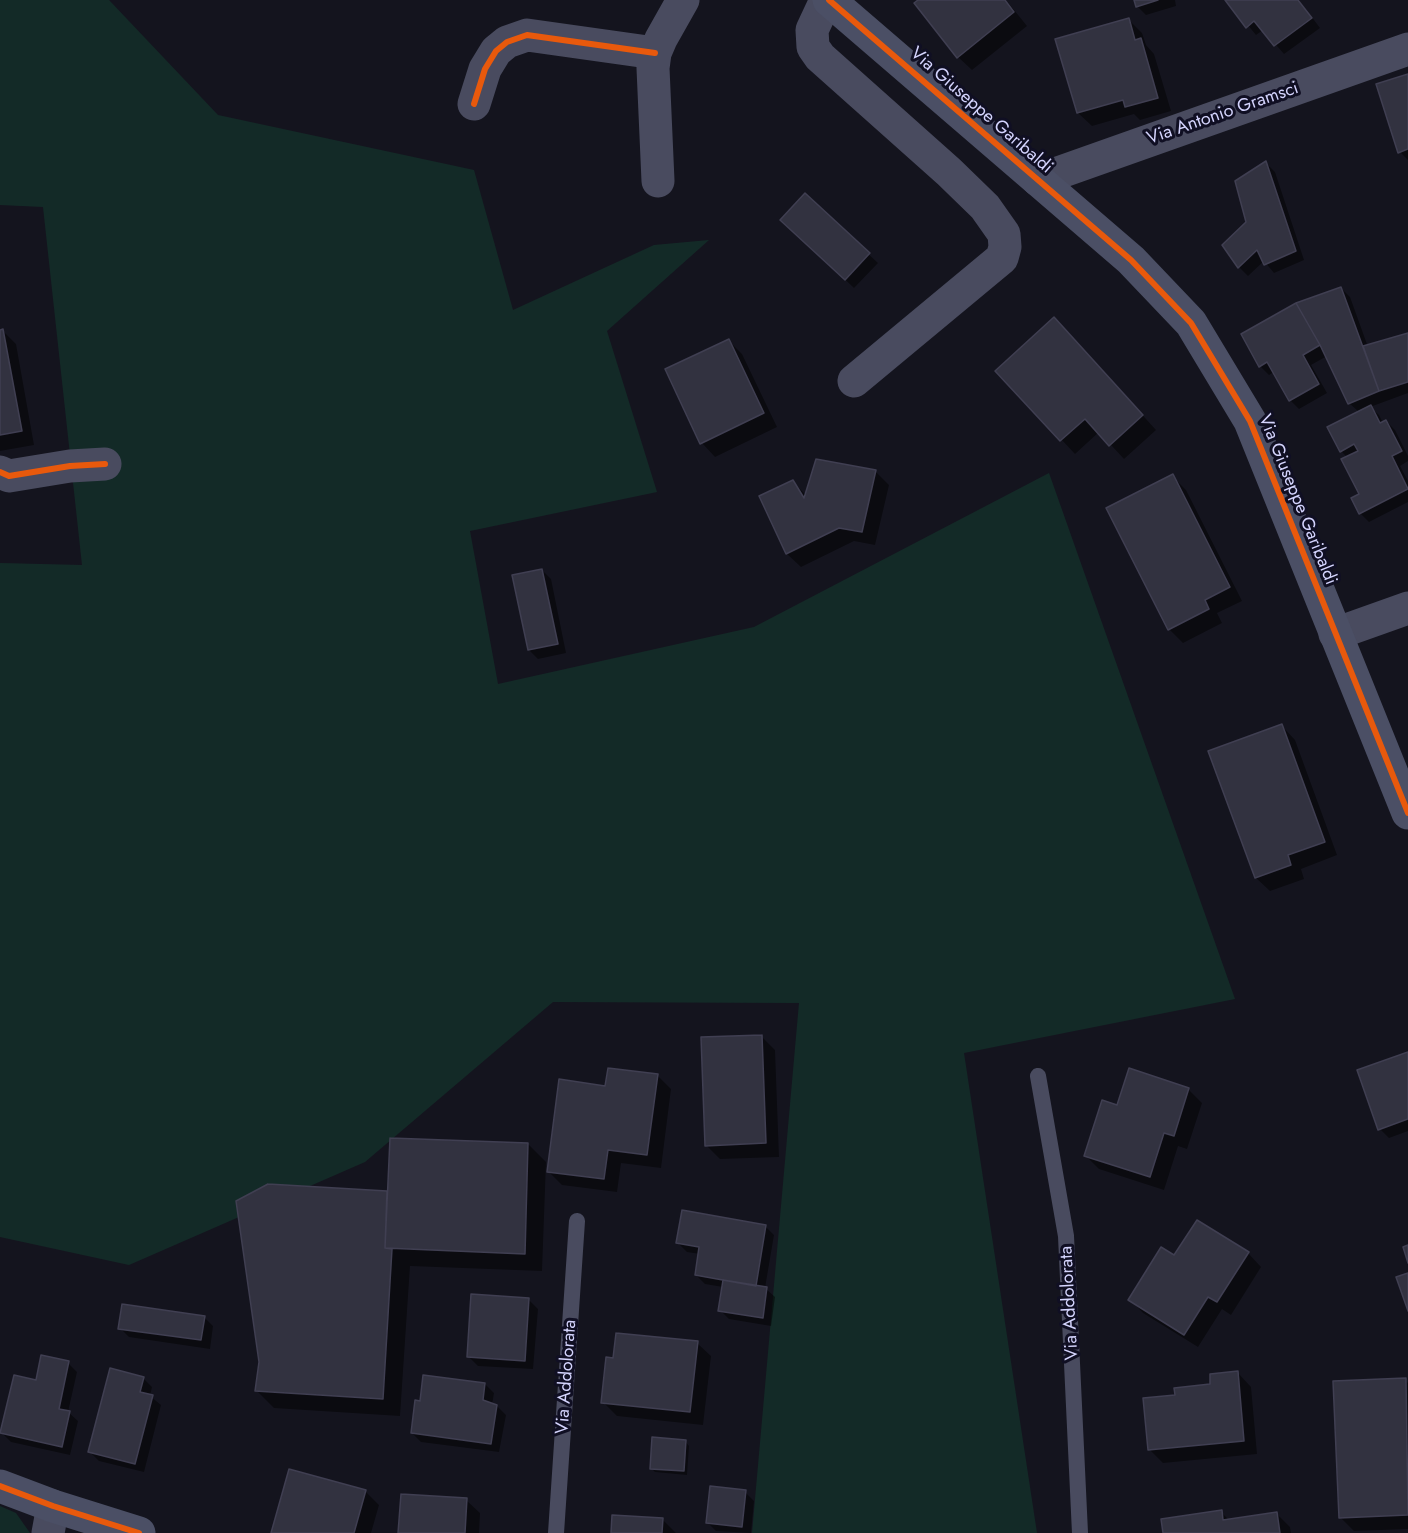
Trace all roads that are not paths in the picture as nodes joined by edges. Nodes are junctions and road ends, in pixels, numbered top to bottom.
1 (683, 0) edge
2 (828, 0) edge
3 (1408, 49) edge
4 (655, 53) junction
5 (474, 104) dead end
6 (1038, 180) junction
7 (658, 181) dead end
8 (854, 381) dead end
9 (105, 464) dead end
10 (0, 472) edge
11 (1408, 608) edge
12 (1335, 634) junction
13 (1408, 813) edge
14 (1038, 1076) dead end
15 (577, 1221) dead end
16 (0, 1486) edge
17 (51, 1519) edge
18 (139, 1533) edge
19 (556, 1533) edge
20 (1080, 1533) edge

1 - 4 street
2 - 6 street, Via Giuseppe Garibaldi
2 - 8 street
3 - 6 street, Via Antonio Gramsci
4 - 5 street
4 - 7 street
6 - 12 street, Via Giuseppe Garibaldi
9 - 10 street
11 - 12 street
12 - 13 street, Via Giuseppe Garibaldi
14 - 20 lane, Via Addolorata
15 - 19 lane, Via Addolorata
16 - 17 street
17 - 18 street

